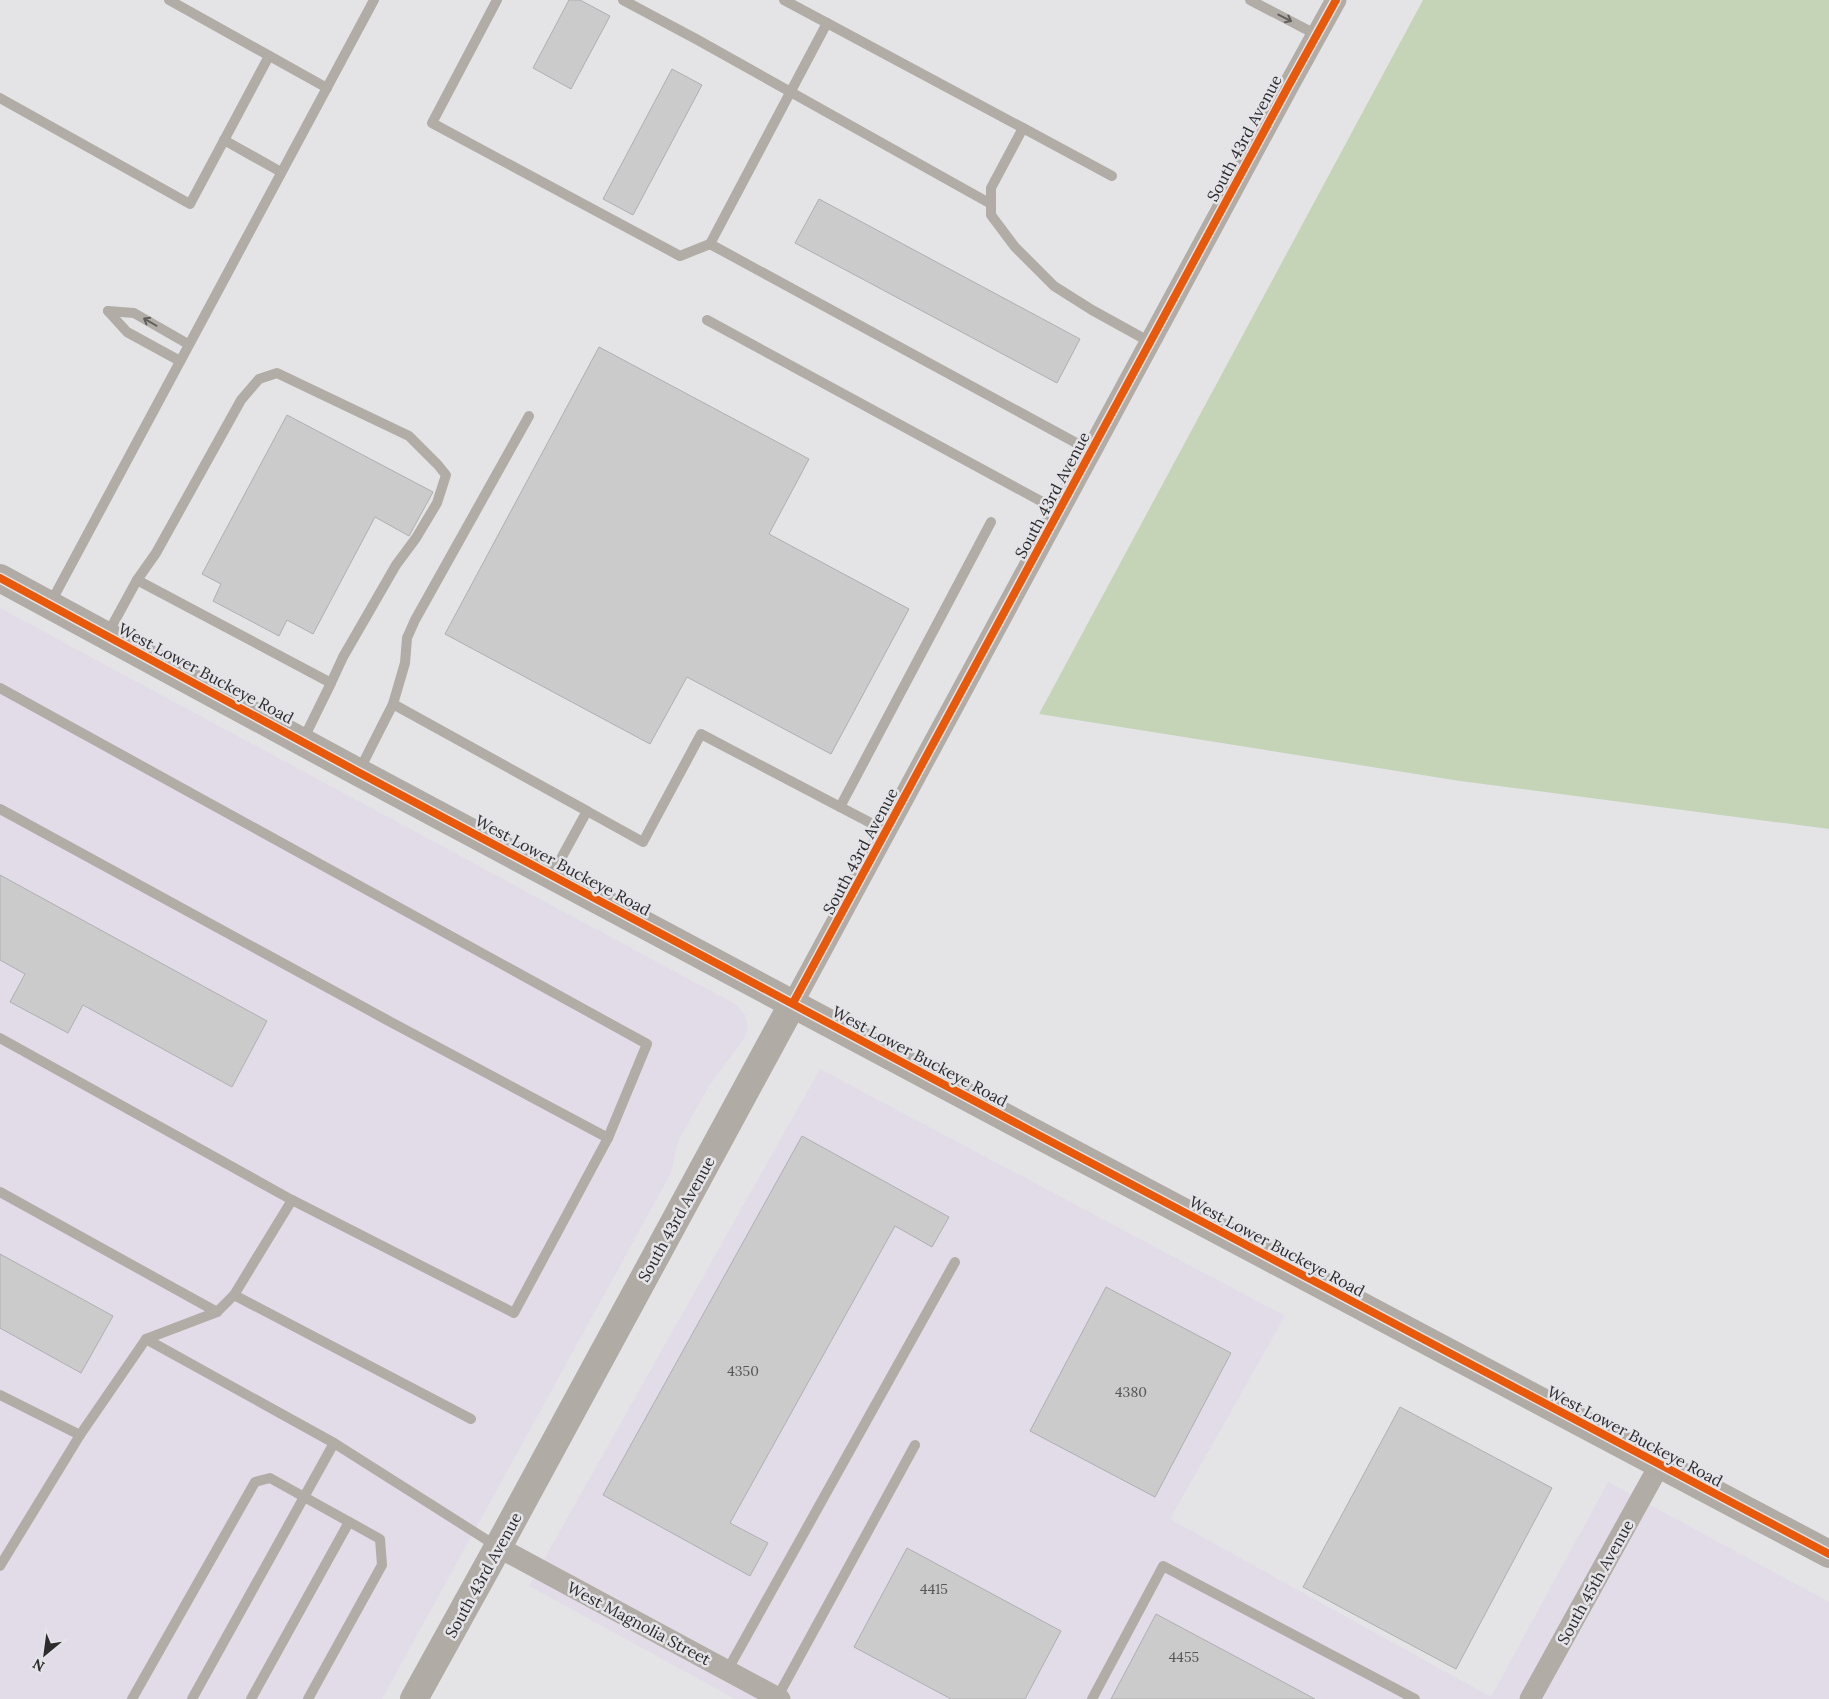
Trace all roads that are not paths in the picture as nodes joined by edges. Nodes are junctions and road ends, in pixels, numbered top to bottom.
1 (170, 0) edge
2 (374, 0) edge
3 (497, 0) edge
4 (623, 0) edge
5 (784, 0) edge
6 (1336, 0) edge
7 (1252, 1) edge
8 (827, 23) junction
9 (1317, 35) junction
10 (269, 56) junction
11 (326, 88) junction
12 (790, 93) junction
13 (0, 98) edge
14 (1023, 128) junction
15 (224, 140) junction
16 (281, 172) junction
17 (1112, 176) dead end
18 (991, 204) junction
19 (710, 244) junction
20 (707, 320) dead end
21 (1150, 342) junction
22 (188, 344) junction
23 (180, 360) junction
24 (530, 416) dead end
25 (1091, 451) junction
26 (1059, 511) junction
27 (991, 522) dead end
28 (0, 578) edge
29 (137, 580) junction
30 (49, 604) junction
31 (106, 635) junction
32 (331, 682) junction
33 (0, 688) edge
34 (393, 704) junction
35 (303, 741) junction
36 (358, 772) junction
37 (840, 807) junction
38 (0, 809) edge
39 (587, 811) junction
40 (886, 832) junction
41 (552, 875) junction
42 (793, 1003) junction
43 (0, 1038) edge
44 (608, 1138) junction
45 (0, 1192) edge
46 (292, 1200) junction
47 (956, 1262) dead end
48 (234, 1295) junction
49 (217, 1312) junction
50 (146, 1340) junction
51 (0, 1395) edge
52 (470, 1419) dead end
53 (80, 1435) junction
54 (334, 1443) junction
55 (915, 1445) dead end
56 (1660, 1464) junction
57 (303, 1497) junction
58 (349, 1522) junction
59 (498, 1548) junction
60 (1829, 1554) edge
61 (0, 1566) edge
62 (727, 1670) junction
63 (770, 1697) edge
64 (132, 1699) edge
65 (192, 1699) edge
66 (251, 1699) edge
67 (308, 1699) edge
68 (414, 1699) edge
69 (1092, 1699) edge
70 (1415, 1699) edge
71 (1530, 1699) edge

1 - 10 lane
2 - 11 lane
3 - 19 lane
4 - 12 lane
5 - 8 lane
6 - 9 street, South 43rd Avenue
7 -> 9 lane
8 - 12 lane
8 - 14 lane
9 - 21 street, South 43rd Avenue
10 - 11 lane
10 - 15 lane
11 - 16 lane
12 - 18 lane
12 - 19 lane
13 - 15 lane
14 - 17 lane
14 - 18 lane
15 - 16 lane
16 - 22 lane
18 - 21 lane
19 - 25 lane
20 - 26 lane
21 - 25 street, South 43rd Avenue
22 - 23 lane
22 -> 23 lane
23 - 30 lane
24 - 34 lane
25 - 26 street, South 43rd Avenue
26 - 40 street, South 43rd Avenue
27 - 37 lane
28 - 30 main road, West Lower Buckeye Road
29 - 31 lane
29 - 32 lane
29 - 32 lane
30 - 31 main road, West Lower Buckeye Road
31 - 35 main road, West Lower Buckeye Road
32 - 35 lane
33 - 44 lane
34 - 36 lane
34 - 39 lane
35 - 36 main road, West Lower Buckeye Road
36 - 41 main road, West Lower Buckeye Road
37 - 39 lane
37 - 40 lane
38 - 44 lane
39 - 41 lane
40 - 42 street, South 43rd Avenue
41 - 42 main road, West Lower Buckeye Road
42 - 56 main road, West Lower Buckeye Road
42 - 59 main road, South 43rd Avenue
43 - 46 lane
44 - 46 lane
45 - 49 lane
46 - 48 lane
47 - 62 lane
48 - 49 lane
48 - 52 lane
49 - 50 lane
50 - 53 lane
50 - 54 lane
51 - 53 lane
53 - 61 lane
54 - 57 lane
54 - 59 lane
55 - 63 lane
56 - 60 main road, West Lower Buckeye Road
56 - 71 street, South 45th Avenue
57 - 58 lane
57 - 64 lane
57 - 65 lane
58 - 66 lane
58 - 67 lane
59 - 62 street, West Magnolia Street
59 - 68 main road, South 43rd Avenue
62 - 63 street, West Magnolia Street
69 - 70 lane

